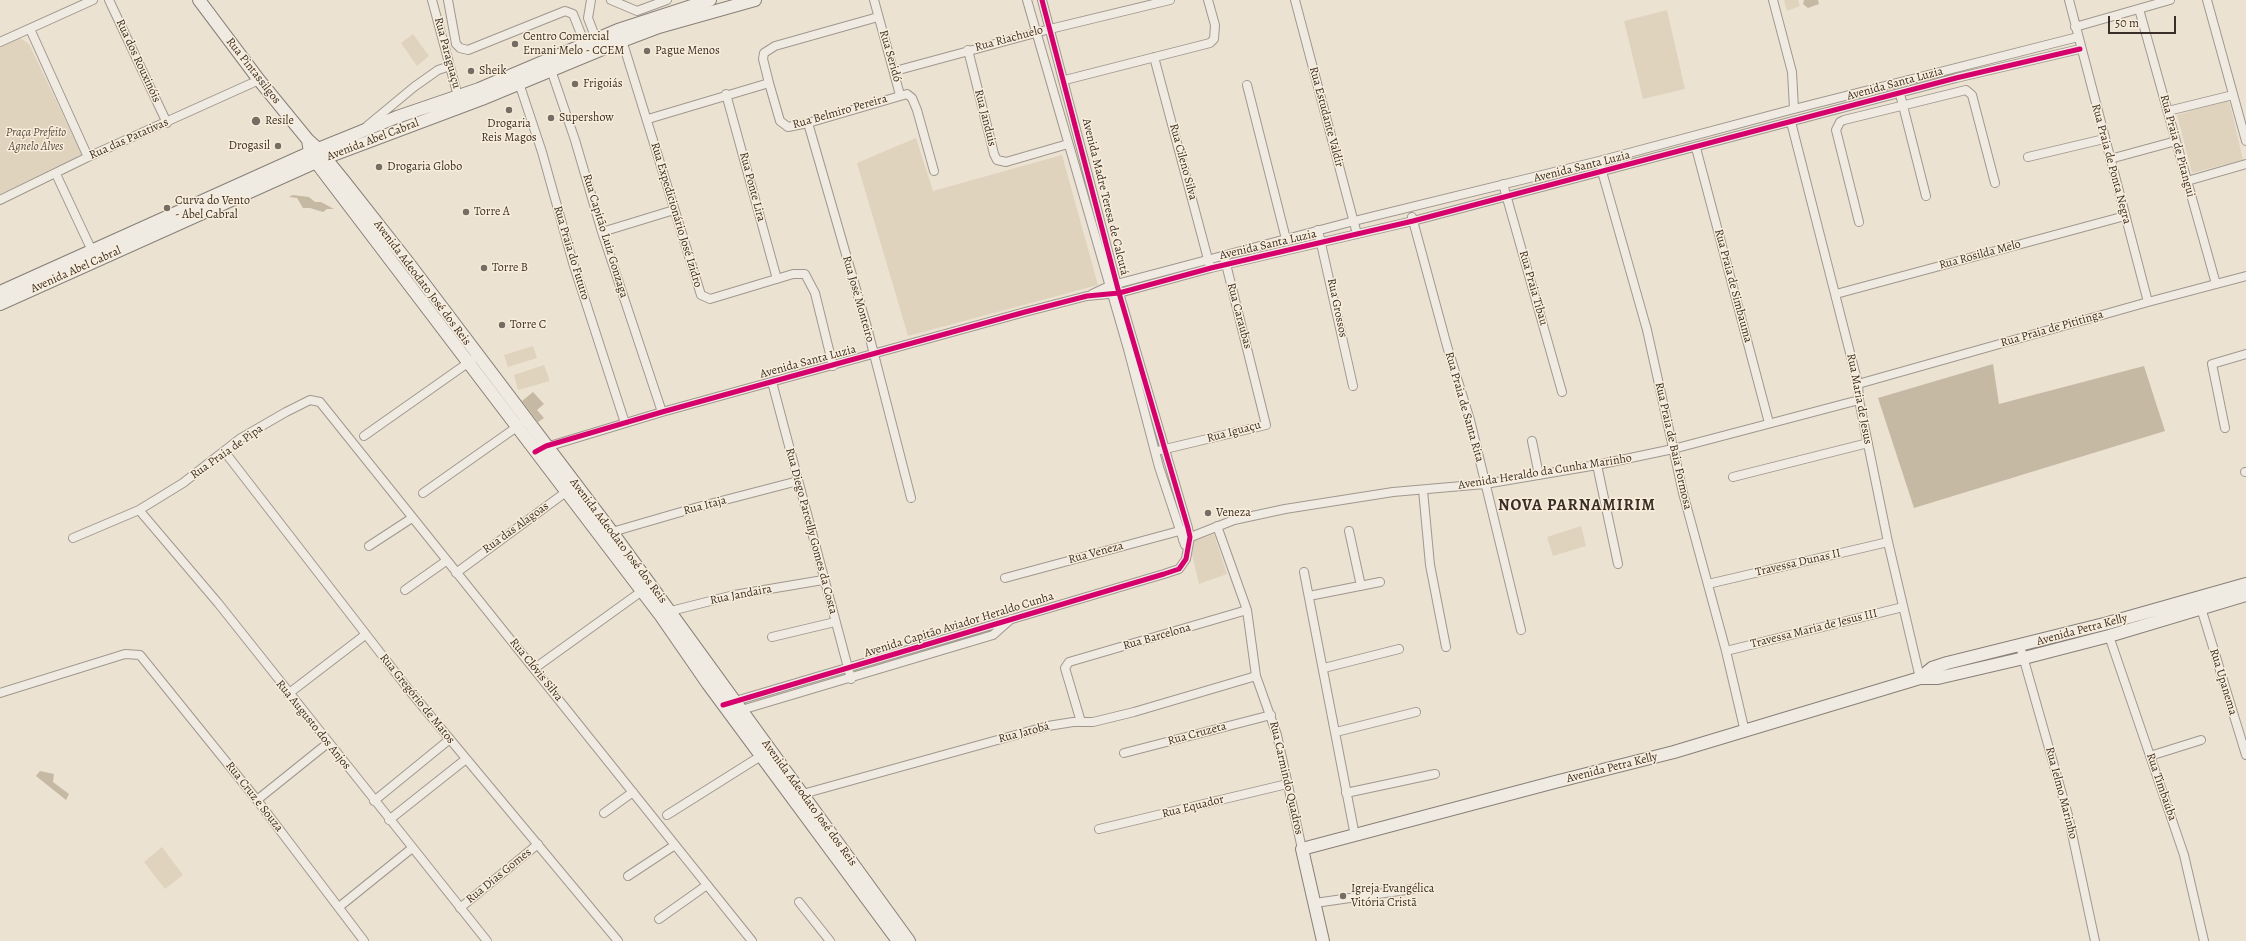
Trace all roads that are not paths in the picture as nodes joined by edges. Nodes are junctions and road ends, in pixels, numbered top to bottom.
1 (93, 0) edge
2 (110, 0) edge
3 (199, 0) edge
4 (432, 0) edge
5 (448, 0) edge
6 (591, 0) edge
7 (611, 0) edge
8 (667, 0) edge
9 (710, 0) edge
10 (755, 0) edge
11 (874, 0) edge
12 (1028, 0) edge
13 (1042, 0) edge
14 (1170, 0) edge
15 (1208, 0) edge
16 (1295, 0) edge
17 (1773, 0) edge
18 (2069, 0) edge
19 (2168, 0) edge
20 (2207, 0) edge
21 (691, 2) edge
22 (2139, 8) junction
23 (695, 17) junction
24 (878, 17) junction
25 (2075, 27) junction
26 (30, 28) junction
27 (1050, 28) junction
28 (1036, 33) junction
29 (620, 35) junction
30 (2078, 37) junction
31 (0, 42) edge
32 (590, 42) junction
33 (2080, 49) junction
34 (968, 50) junction
35 (1154, 57) junction
36 (549, 65) junction
37 (450, 66) junction
38 (895, 71) junction
39 (259, 80) junction
40 (1065, 80) junction
41 (519, 83) junction
42 (769, 83) junction
43 (1246, 85) dead end
44 (726, 94) junction
45 (1900, 94) junction
46 (900, 95) junction
47 (2233, 95) junction
48 (460, 101) junction
49 (1903, 105) junction
50 (1794, 109) junction
51 (2168, 111) junction
52 (397, 116) junction
53 (648, 119) junction
54 (1791, 122) junction
55 (167, 123) junction
56 (808, 124) junction
57 (401, 128) junction
58 (362, 131) junction
59 (2104, 139) junction
60 (2246, 139) edge
61 (2176, 141) junction
62 (1068, 144) junction
63 (1696, 148) junction
64 (315, 152) junction
65 (88, 157) junction
66 (2028, 158) dead end
67 (2110, 159) junction
68 (1599, 161) junction
69 (2246, 164) edge
70 (934, 171) dead end
71 (1602, 172) junction
72 (56, 174) junction
73 (2187, 181) junction
74 (1995, 182) dead end
75 (1503, 184) junction
76 (1506, 196) junction
77 (1926, 196) dead end
78 (0, 200) edge
79 (1410, 209) junction
80 (674, 210) junction
81 (2125, 216) junction
82 (1354, 221) junction
83 (1413, 221) junction
84 (1859, 222) dead end
85 (1318, 230) junction
86 (602, 232) junction
87 (1357, 234) junction
88 (1296, 236) junction
89 (1286, 239) junction
90 (1323, 243) junction
91 (1299, 248) junction
92 (94, 254) junction
93 (1224, 256) junction
94 (1208, 259) junction
95 (1226, 265) junction
96 (1211, 268) junction
97 (2246, 276) edge
98 (42, 279) junction
99 (777, 279) junction
100 (2216, 284) junction
101 (1113, 285) junction
102 (0, 292) edge
103 (1115, 294) junction
104 (1836, 294) junction
105 (1087, 296) junction
106 (2148, 302) junction
107 (0, 304) edge
108 (2246, 354) edge
109 (874, 355) junction
110 (473, 359) junction
111 (833, 366) junction
112 (1255, 376) joint
113 (772, 382) junction
114 (1858, 384) junction
115 (1353, 386) dead end
116 (1562, 392) dead end
117 (317, 400) joint
118 (1859, 400) junction
119 (662, 412) junction
120 (527, 421) junction
121 (625, 423) junction
122 (1769, 423) junction
123 (517, 428) junction
124 (2224, 428) dead end
125 (364, 436) dead end
126 (1532, 441) dead end
127 (1868, 443) junction
128 (546, 446) junction
129 (1166, 449) junction
130 (1673, 449) junction
131 (224, 451) junction
132 (536, 452) junction
133 (1155, 452) junction
134 (1597, 465) junction
135 (1539, 475) junction
136 (1733, 477) dead end
137 (798, 481) junction
138 (576, 484) junction
139 (1485, 484) junction
140 (1423, 490) junction
141 (566, 492) junction
142 (423, 494) dead end
143 (911, 498) dead end
144 (139, 510) junction
145 (412, 518) junction
146 (1217, 526) junction
147 (1188, 528) junction
148 (1179, 531) junction
149 (1349, 531) dead end
150 (612, 532) junction
151 (73, 538) dead end
152 (1186, 539) junction
153 (1888, 542) junction
154 (369, 546) dead end
155 (446, 561) junction
156 (1618, 564) dead end
157 (1304, 572) dead end
158 (456, 573) junction
159 (1005, 578) dead end
160 (823, 580) junction
161 (1380, 582) dead end
162 (1708, 584) junction
163 (2246, 584) edge
164 (1361, 586) junction
165 (405, 590) dead end
166 (642, 591) junction
167 (2246, 594) edge
168 (1309, 596) junction
169 (1903, 607) junction
170 (2201, 608) junction
171 (1247, 610) junction
172 (665, 613) junction
173 (1011, 619) junction
174 (835, 622) junction
175 (1521, 630) dead end
176 (366, 635) junction
177 (2109, 636) junction
178 (772, 637) dead end
179 (2020, 646) junction
180 (1446, 647) dead end
181 (1399, 649) dead end
182 (1726, 651) junction
183 (2024, 658) junction
184 (535, 668) junction
185 (1324, 668) junction
186 (847, 669) junction
187 (1256, 676) junction
188 (1920, 678) junction
189 (851, 679) junction
190 (0, 693) edge
191 (288, 694) junction
192 (732, 707) junction
193 (1416, 712) dead end
194 (1271, 715) junction
195 (1081, 722) junction
196 (1336, 732) junction
197 (1745, 732) junction
198 (450, 739) junction
199 (2201, 740) dead end
200 (328, 744) junction
201 (766, 753) junction
202 (1124, 753) dead end
203 (2246, 755) edge
204 (2150, 756) junction
205 (466, 759) junction
206 (1435, 774) dead end
207 (1287, 784) junction
208 (634, 792) junction
209 (1346, 794) junction
210 (798, 796) junction
211 (257, 800) junction
212 (374, 801) junction
213 (604, 814) dead end
214 (667, 815) dead end
215 (389, 820) junction
216 (1099, 829) dead end
217 (1355, 836) junction
218 (538, 844) junction
219 (675, 845) junction
220 (411, 849) junction
221 (1302, 849) junction
222 (628, 876) dead end
223 (707, 885) junction
224 (1413, 889) dead end
225 (799, 902) dead end
226 (1315, 903) junction
227 (338, 907) junction
228 (460, 908) junction
229 (659, 919) dead end
230 (364, 941) edge
231 (487, 941) edge
232 (618, 941) edge
233 (752, 941) edge
234 (830, 941) edge
235 (898, 941) edge
236 (909, 941) edge
237 (1323, 941) edge
238 (2095, 941) edge
239 (2204, 941) edge

1 - 26 street
2 - 55 street, Rua dos Rouxinóis
3 - 39 main road, Rua Pintassilgos
4 - 37 street, Rua Paraguaçu
5 - 32 street
6 - 32 street
7 - 8 street
9 - 21 main road, Avenida Abel Cabral
10 - 23 main road, Avenida Abel Cabral
11 - 24 street, Rua Seridó
12 - 28 street, Avenida Madre Teresa de Calcutá
13 - 27 street, Avenida Madre Teresa de Calcutá
14 - 27 street, Rua Riachuelo
15 - 35 street
16 - 82 street, Rua Estudante Valdir
17 - 50 street
18 - 25 street, Rua Praia de Ponta Negra
19 - 22 street
20 - 47 street
21 - 23 street
21 - 29 main road, Avenida Abel Cabral
22 - 25 street
22 - 51 street, Rua Praia de Pitangui
23 - 29 main road, Avenida Abel Cabral
24 - 38 street, Rua Seridó
24 - 42 street, Rua Belmiro Pereira
25 - 30 street, Rua Praia de Ponta Negra
26 - 31 street
26 - 65 street
27 - 28 street, Rua Riachuelo
27 - 40 street, Avenida Madre Teresa de Calcutá
28 - 34 street, Rua Riachuelo
28 - 62 street, Avenida Madre Teresa de Calcutá
29 - 32 main road, Avenida Abel Cabral
29 - 36 main road, Avenida Abel Cabral
29 - 53 street, Rua Expedicionário José Izidro
30 - 33 street, Rua Praia de Ponta Negra
30 - 50 street, Avenida Santa Luzia
32 - 36 main road, Avenida Abel Cabral
33 - 45 street, Avenida Santa Luzia
33 - 59 street, Rua Praia de Ponta Negra
34 - 38 street, Rua Riachuelo
34 - 62 street, Rua Janduis
35 - 40 street
35 - 94 street, Rua Cileno Silva
36 - 41 main road, Avenida Abel Cabral
36 - 48 main road, Avenida Abel Cabral
36 - 86 street, Rua Capitão Luiz Gonzaga
37 - 48 street, Rua Paraguaçu
37 - 58 street
38 - 46 street, Rua Seridó
39 - 55 street, Rua das Patativas
39 - 64 main road, Rua Pintassilgos
40 - 101 street, Avenida Madre Teresa de Calcutá
41 - 48 main road, Avenida Abel Cabral
41 - 121 street, Rua Praia do Futuro
42 - 44 street
42 - 56 street, Rua Belmiro Pereira
43 - 89 street
44 - 53 street
44 - 99 street, Rua Ponte Lira
45 - 49 street
45 - 54 street, Avenida Santa Luzia
46 - 56 street, Rua Belmiro Pereira
46 - 70 street, Rua Seridó
47 - 51 street
47 - 60 street
48 - 52 main road, Avenida Abel Cabral
48 - 57 main road, Avenida Abel Cabral
49 - 74 street
49 - 77 street
49 - 84 street
50 - 68 street, Avenida Santa Luzia
51 - 61 street, Rua Praia de Pitangui
52 - 57 main road
52 - 58 main road, Avenida Abel Cabral
53 - 80 street, Rua Expedicionário José Izidro
54 - 63 street, Avenida Santa Luzia
54 - 104 street, Rua Maria de Jesus
55 - 65 street, Rua das Patativas
56 - 109 street, Rua José Monteiro
57 - 64 main road, Avenida Abel Cabral
58 - 64 main road, Avenida Abel Cabral
59 - 66 street
59 - 67 street, Rua Praia de Ponta Negra
61 - 67 street
61 - 73 street, Rua Praia de Pitangui
62 - 101 street, Avenida Madre Teresa de Calcutá
63 - 71 street, Avenida Santa Luzia
63 - 122 street, Rua Praia de Simbauma
64 - 92 main road, Avenida Abel Cabral
64 - 110 main road, Avenida Adeodato José dos Reis
65 - 72 street, Rua das Patativas
67 - 81 street, Rua Praia de Ponta Negra
68 - 71 street, Rua Praia de Baia Formosa
68 - 75 street, Avenida Santa Luzia
69 - 73 street
71 - 76 street, Avenida Santa Luzia
71 - 130 street, Rua Praia de Baia Formosa
72 - 78 street, Rua das Patativas
72 - 92 street
73 - 100 street, Rua Praia de Pitangui
75 - 76 street, Rua Praia Tibau
75 - 79 street, Avenida Santa Luzia
76 - 83 street, Avenida Santa Luzia
76 - 116 street, Rua Praia Tibau
79 - 82 street, Avenida Santa Luzia
79 - 83 street, Rua Praia de Santa Rita
80 - 86 street
80 - 99 street, Rua Expedicionário José Izidro
81 - 104 street, Rua Rosilda Melo
81 - 106 street, Rua Praia de Ponta Negra
82 - 85 street, Avenida Santa Luzia
82 - 87 street, Rua Estudante Valdir
83 - 87 street, Avenida Santa Luzia
83 - 139 street, Rua Praia de Santa Rita
85 - 88 street, Avenida Santa Luzia
85 - 90 street, Rua Grossos
86 - 119 street, Rua Capitão Luiz Gonzaga
87 - 90 street, Avenida Santa Luzia
88 - 89 street, Avenida Santa Luzia
88 - 91 street
89 - 93 street, Avenida Santa Luzia
90 - 91 street, Avenida Santa Luzia
90 - 115 street, Rua Grossos
91 - 95 street, Avenida Santa Luzia
92 - 98 main road, Avenida Abel Cabral
93 - 94 street, Avenida Santa Luzia
93 - 95 street, Rua Caraubas
94 - 96 street, Rua Cileno Silva
94 - 101 street, Avenida Santa Luzia
95 - 96 street, Avenida Santa Luzia
95 - 112 street, Rua Caraubas
96 - 103 street, Avenida Santa Luzia
97 - 100 street, Rua Praia de Pititinga
98 - 102 main road, Avenida Abel Cabral
98 - 107 main road, Avenida Abel Cabral
99 - 111 street, Rua Expedicionário José Izidro
100 - 106 street, Rua Praia de Pititinga
101 - 103 street, Avenida Madre Teresa de Calcutá
101 - 105 street, Avenida Santa Luzia
103 - 105 street, Avenida Santa Luzia
103 - 129 street, Avenida Madre Teresa de Calcutá
103 - 133 street, Avenida Madre Teresa de Calcutá
104 - 114 street, Rua Maria de Jesus
105 - 109 street, Avenida Santa Luzia
106 - 114 street, Rua Praia de Pititinga
108 - 124 street
109 - 111 street, Avenida Santa Luzia
109 - 143 street, Rua José Monteiro
110 - 120 main road, Avenida Adeodato José dos Reis
110 - 123 main road, Avenida Adeodato José dos Reis
110 - 125 street
111 - 113 street, Avenida Santa Luzia
112 - 129 street, Rua Iguaçu
113 - 119 street, Avenida Santa Luzia
113 - 137 street, Rua Diego Parcelly Gomes da Costa
114 - 118 street, Rua Maria de Jesus
117 - 131 street, Rua Praia de Pipa
117 - 145 street, Rua Clóvis Silva
118 - 122 street, Avenida Heraldo da Cunha Marinho
118 - 127 street, Rua Maria de Jesus
119 - 121 street, Avenida Santa Luzia
120 - 123 street
120 - 128 main road, Avenida Adeodato José dos Reis
121 - 128 street, Avenida Santa Luzia
122 - 130 street, Avenida Heraldo da Cunha Marinho
123 - 132 main road, Avenida Adeodato José dos Reis
123 - 142 street
126 - 135 street
127 - 136 street
127 - 153 street, Rua Maria de Jesus
128 - 132 street, Avenida Santa Luzia
128 - 138 main road, Avenida Adeodato José dos Reis
129 - 133 street, Rua Iguaçu
129 - 147 street, Avenida Madre Teresa de Calcutá
130 - 134 street, Avenida Heraldo da Cunha Marinho
130 - 162 street, Rua Praia de Baia Formosa
131 - 144 street, Rua Praia de Pipa
131 - 176 street, Rua Gregório de Matos
132 - 141 main road, Avenida Adeodato José dos Reis
133 - 148 street, Avenida Madre Teresa de Calcutá
134 - 135 street, Avenida Heraldo da Cunha Marinho
134 - 156 street
135 - 139 street, Avenida Heraldo da Cunha Marinho
137 - 150 street, Rua Itaja
137 - 160 street, Rua Diego Parcelly Gomes da Costa
138 - 141 street, Rua das Alagoas
138 - 150 main road, Avenida Adeodato José dos Reis
139 - 140 street, Avenida Heraldo da Cunha Marinho
139 - 175 street, Rua Praia de Santa Rita
140 - 146 street, Avenida Heraldo da Cunha Marinho
140 - 180 street
141 - 158 street, Rua das Alagoas
141 - 166 main road, Avenida Adeodato José dos Reis
144 - 151 street, Rua Praia de Pipa
144 - 191 street, Rua Augusto dos Anjos
145 - 154 street
145 - 155 street, Rua Clóvis Silva
146 - 152 street, Avenida Heraldo da Cunha Marinho
146 - 171 street, Rua Carmindo Quadros
147 - 148 street, Rua Veneza
147 - 152 street, Avenida Madre Teresa de Calcutá
148 - 152 street, Avenida Madre Teresa de Calcutá
148 - 159 street, Rua Veneza
149 - 164 street
150 - 172 main road, Avenida Adeodato José dos Reis
152 - 173 street, Avenida Capitão Aviador Heraldo Cunha
153 - 162 street, Travessa Dunas II
153 - 169 street, Rua Maria de Jesus
155 - 158 street, Rua Clóvis Silva
155 - 165 street
157 - 168 street
158 - 184 street, Rua Clóvis Silva
160 - 172 street, Rua Jandaira
160 - 174 street, Rua Diego Parcelly Gomes da Costa
161 - 164 street
162 - 182 street, Rua Praia de Baia Formosa
163 - 179 main road, Avenida Petra Kelly
164 - 168 street
166 - 172 main road, Avenida Adeodato José dos Reis
166 - 184 street
167 - 170 main road, Avenida Petra Kelly
168 - 185 street
169 - 182 street, Travessa Maria de Jesus III
169 - 188 street, Rua Maria de Jesus
170 - 177 main road, Avenida Petra Kelly
170 - 203 street, Rua Upanema
171 - 187 street, Rua Carmindo Quadros
171 - 195 street, Rua Barcelona
172 - 192 main road, Avenida Adeodato José dos Reis
173 - 186 street, Avenida Capitão Aviador Heraldo Cunha
173 - 189 street, Avenida Capitão Aviador Heraldo Cunha
174 - 178 street
174 - 186 street, Rua Diego Parcelly Gomes da Costa
176 - 191 street
176 - 198 street, Rua Gregório de Matos
177 - 183 main road, Avenida Petra Kelly
177 - 204 street, Rua Timbaúba
179 - 183 street, Rua Ielmo Marinho
179 - 188 main road, Avenida Petra Kelly
181 - 185 street
182 - 197 street, Rua Praia de Baia Formosa
183 - 188 main road, Avenida Petra Kelly
183 - 238 street, Rua Ielmo Marinho
184 - 208 street, Rua Clóvis Silva
185 - 196 street
186 - 189 street, Rua Diego Parcelly Gomes da Costa
186 - 192 street, Avenida Capitão Aviador Heraldo Cunha
187 - 194 street, Rua Carmindo Quadros
187 - 195 street, Rua Jatobá
188 - 197 main road, Avenida Petra Kelly
189 - 192 street, Avenida Capitão Aviador Heraldo Cunha
190 - 211 street, Rua Cruz e Souza
191 - 200 street, Rua Augusto dos Anjos
192 - 201 main road, Avenida Adeodato José dos Reis
193 - 196 street
194 - 202 street, Rua Cruzeta
194 - 207 street, Rua Carmindo Quadros
195 - 210 street, Rua Jatobá
196 - 209 street
197 - 217 main road, Avenida Petra Kelly
198 - 205 street, Rua Gregório de Matos
198 - 212 street
199 - 204 street
200 - 211 street
200 - 212 street, Rua Augusto dos Anjos
201 - 210 main road, Avenida Adeodato José dos Reis
201 - 214 street
204 - 239 street, Rua Timbaúba
205 - 215 street
205 - 218 street, Rua Gregório de Matos
206 - 209 street
207 - 216 street, Rua Equador
207 - 221 street, Rua Carmindo Quadros
208 - 213 street
208 - 219 street, Rua Clóvis Silva
209 - 217 street
210 - 235 main road, Avenida Adeodato José dos Reis
210 - 236 main road, Avenida Adeodato José dos Reis
211 - 227 street, Rua Cruz e Souza
212 - 215 street, Rua Augusto dos Anjos
215 - 220 street, Rua Augusto dos Anjos
217 - 221 main road, Avenida Petra Kelly
218 - 228 street, Rua Dias Gomes
218 - 232 street, Rua Gregório de Matos
219 - 222 street
219 - 223 street, Rua Clóvis Silva
220 - 227 street
220 - 228 street, Rua Augusto dos Anjos
221 - 226 main road, Rua Carmindo Quadros
223 - 229 street
223 - 233 street, Rua Clóvis Silva
224 - 226 street
225 - 234 street
226 - 237 main road, Rua Carmindo Quadros
227 - 230 street, Rua Cruz e Souza
228 - 231 street, Rua Augusto dos Anjos

